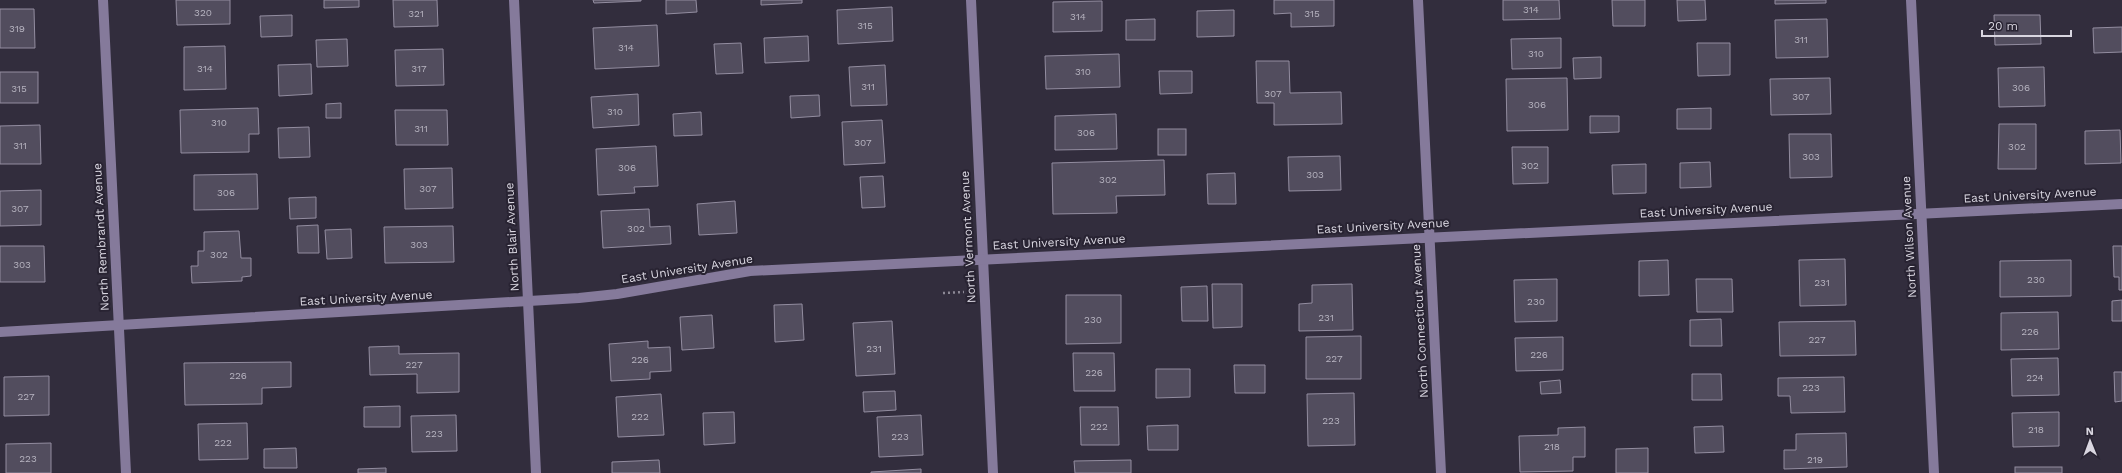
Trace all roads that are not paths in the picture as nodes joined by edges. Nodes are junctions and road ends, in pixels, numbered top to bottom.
1 (103, 0) edge
2 (514, 0) edge
3 (971, 0) edge
4 (1418, 0) edge
5 (1910, 0) edge
6 (2122, 204) edge
7 (1921, 213) junction
8 (1429, 237) junction
9 (982, 259) junction
10 (528, 301) junction
11 (119, 326) junction
12 (0, 332) edge
13 (126, 473) edge
14 (536, 473) edge
15 (993, 473) edge
16 (1440, 473) edge
17 (1934, 473) edge

1 - 11 street, North Rembrandt Avenue
2 - 10 street, North Blair Avenue
3 - 9 street, North Vermont Avenue
4 - 8 street, North Connecticut Avenue
5 - 7 street, North Wilson Avenue
6 - 7 street, East University Avenue
7 - 8 street, East University Avenue
7 - 17 street, North Wilson Avenue
8 - 9 street, East University Avenue
8 - 16 street, North Connecticut Avenue
9 - 10 street, East University Avenue
9 - 15 street, North Vermont Avenue
10 - 11 street, East University Avenue
10 - 14 street, North Blair Avenue
11 - 12 street, East University Avenue
11 - 13 street, North Rembrandt Avenue

